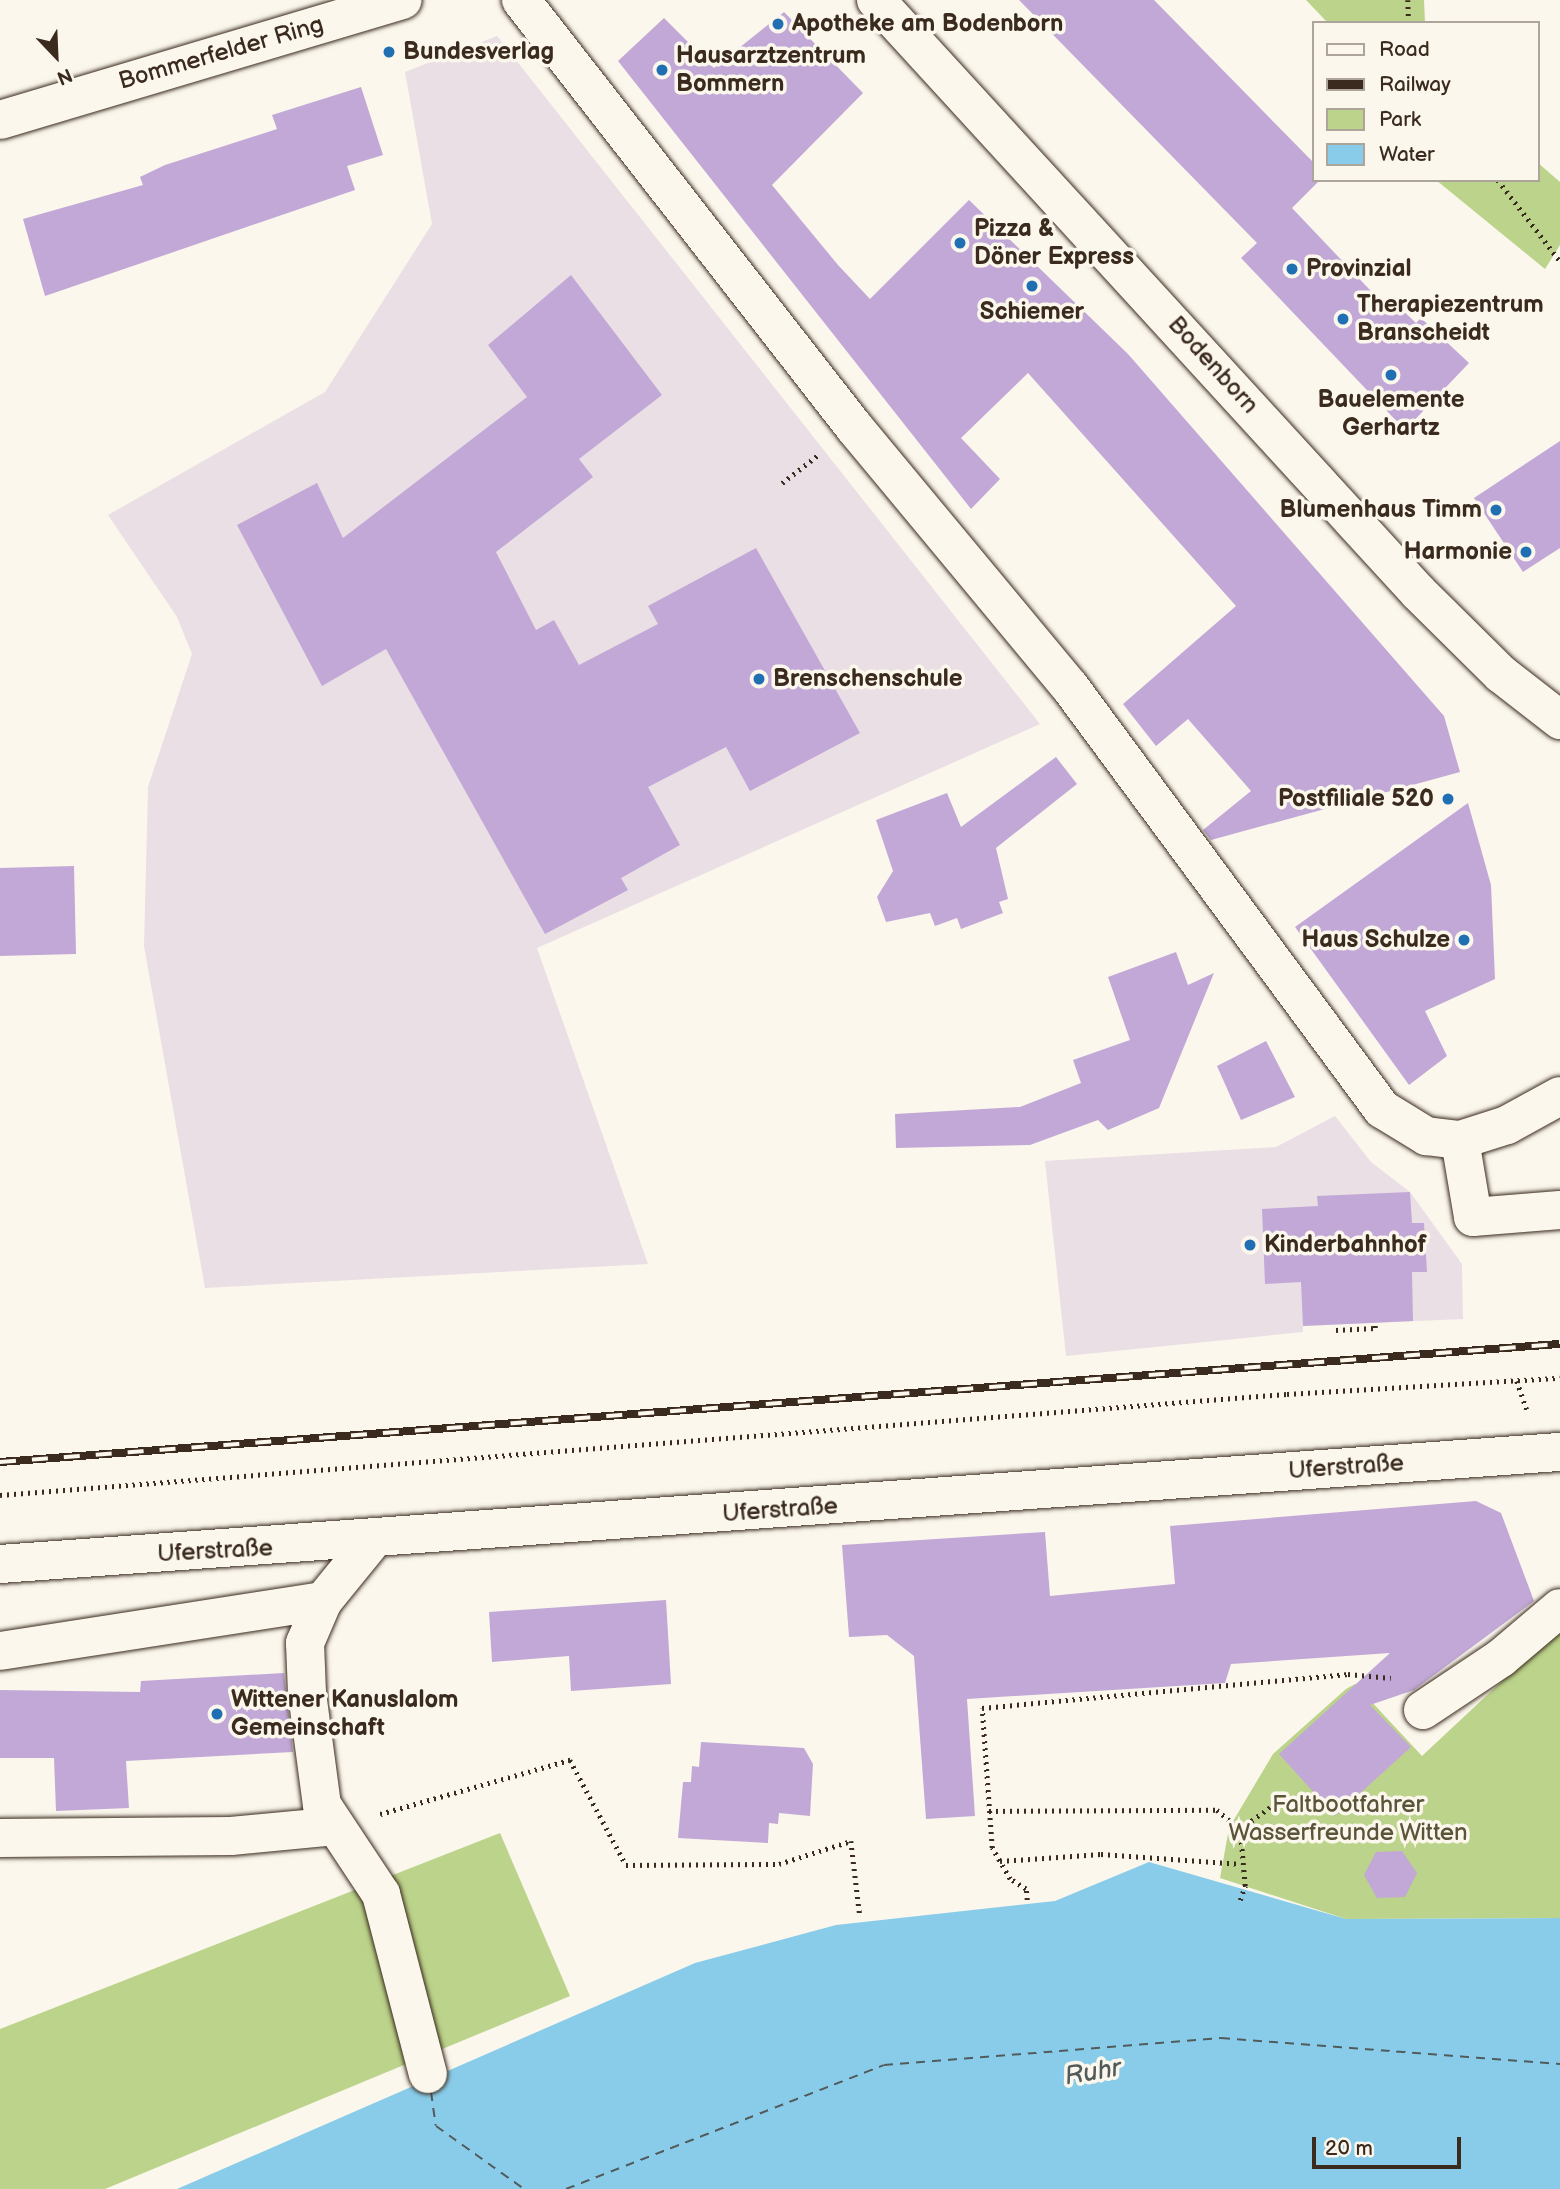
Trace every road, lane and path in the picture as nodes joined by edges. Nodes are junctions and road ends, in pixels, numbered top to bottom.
1 (402, 0) edge
2 (521, 0) edge
3 (876, 0) edge
4 (1408, 0) edge
5 (1409, 21) edge
6 (0, 120) edge
7 (1500, 182) edge
8 (1560, 261) edge
9 (1560, 720) edge
10 (1560, 1096) edge
11 (1443, 1138) junction
12 (1560, 1210) edge
13 (1375, 1323) dead end
14 (1336, 1330) dead end
15 (1560, 1378) edge
16 (1558, 1456) edge
17 (0, 1495) edge
18 (372, 1541) junction
19 (0, 1564) edge
20 (323, 1601) junction
21 (1560, 1608) edge
22 (0, 1651) edge
23 (1398, 1679) dead end
24 (1423, 1710) dead end
25 (1277, 1802) dead end
26 (989, 1811) junction
27 (336, 1826) junction
28 (1240, 1829) junction
29 (0, 1838) edge
30 (1000, 1861) junction
31 (1239, 1864) junction
32 (1027, 1900) dead end
33 (1240, 1900) dead end
34 (860, 1916) dead end
35 (428, 2074) dead end

1 - 6 street, Bommerfelder Ring
2 - 11 street
3 - 9 street, Bodenborn
4 - 5 path
7 - 8 path
10 - 11 street
11 - 12 street
13 - 14 path
15 - 17 path
16 - 18 street, Uferstraße
18 - 19 street, Uferstraße
18 - 20 street
20 - 22 street
20 - 27 street
21 - 24 street
23 - 26 path
25 - 28 path
26 - 28 path
26 - 30 path
27 - 29 street
27 - 34 path
27 - 35 street
28 - 31 path
30 - 31 path
30 - 32 path
31 - 33 path

